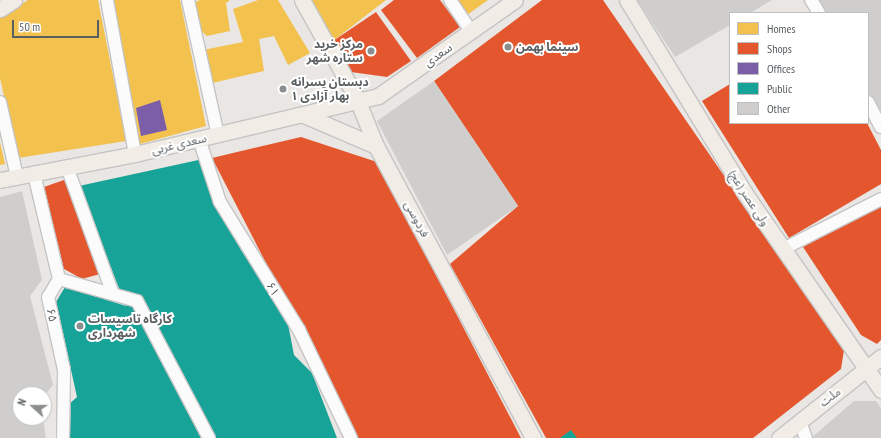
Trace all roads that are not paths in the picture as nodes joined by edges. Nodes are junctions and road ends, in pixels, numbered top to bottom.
1 (14, 0) edge
2 (107, 0) edge
3 (188, 0) edge
4 (302, 0) edge
5 (450, 0) edge
6 (515, 0) edge
7 (627, 0) edge
8 (811, 0) edge
9 (0, 9) edge
10 (818, 12) edge
11 (472, 31) junction
12 (357, 99) junction
13 (0, 102) edge
14 (869, 104) edge
15 (304, 115) junction
16 (881, 126) edge
17 (218, 135) junction
18 (199, 139) junction
19 (376, 146) junction
20 (135, 154) junction
21 (67, 167) junction
22 (34, 174) junction
23 (17, 177) junction
24 (0, 180) edge
25 (881, 199) edge
26 (783, 249) junction
27 (59, 279) junction
28 (113, 294) junction
29 (881, 357) edge
30 (866, 368) junction
31 (881, 390) edge
32 (800, 421) junction
33 (63, 438) edge
34 (209, 438) edge
35 (351, 438) edge
36 (533, 438) edge
37 (779, 438) edge
38 (806, 438) edge

1 - 9 main road
2 - 20 street
3 - 17 street
4 - 12 main road, فردوسی
5 - 11 street
6 - 11 main road, سعدی
7 - 26 main road, ولی عصر (عج)
8 - 10 street
11 - 12 main road, سعدی
12 - 15 main road, سعدی غربی
12 - 19 main road, فردوسی
13 - 23 street
14 - 16 street
15 - 17 main road, سعدی غربی
15 - 19 main road
17 - 18 main road, سعدی غربی
18 - 20 main road, سعدی غربی
18 - 35 street, ۶۱
19 - 36 main road, فردوسی
20 - 21 main road, سعدی غربی
21 - 22 main road, سعدی غربی
21 - 28 street
22 - 23 main road, سعدی غربی
22 - 27 street
23 - 24 main road, سعدی غربی
25 - 26 street
26 - 30 main road, ولی عصر (عج)
27 - 28 street
27 - 33 street, ۶۵
28 - 34 street
29 - 30 main road, ملت
30 - 31 main road, ولی عصر (عج)
30 - 32 main road, ملت
32 - 37 main road, ملت
32 - 38 street

